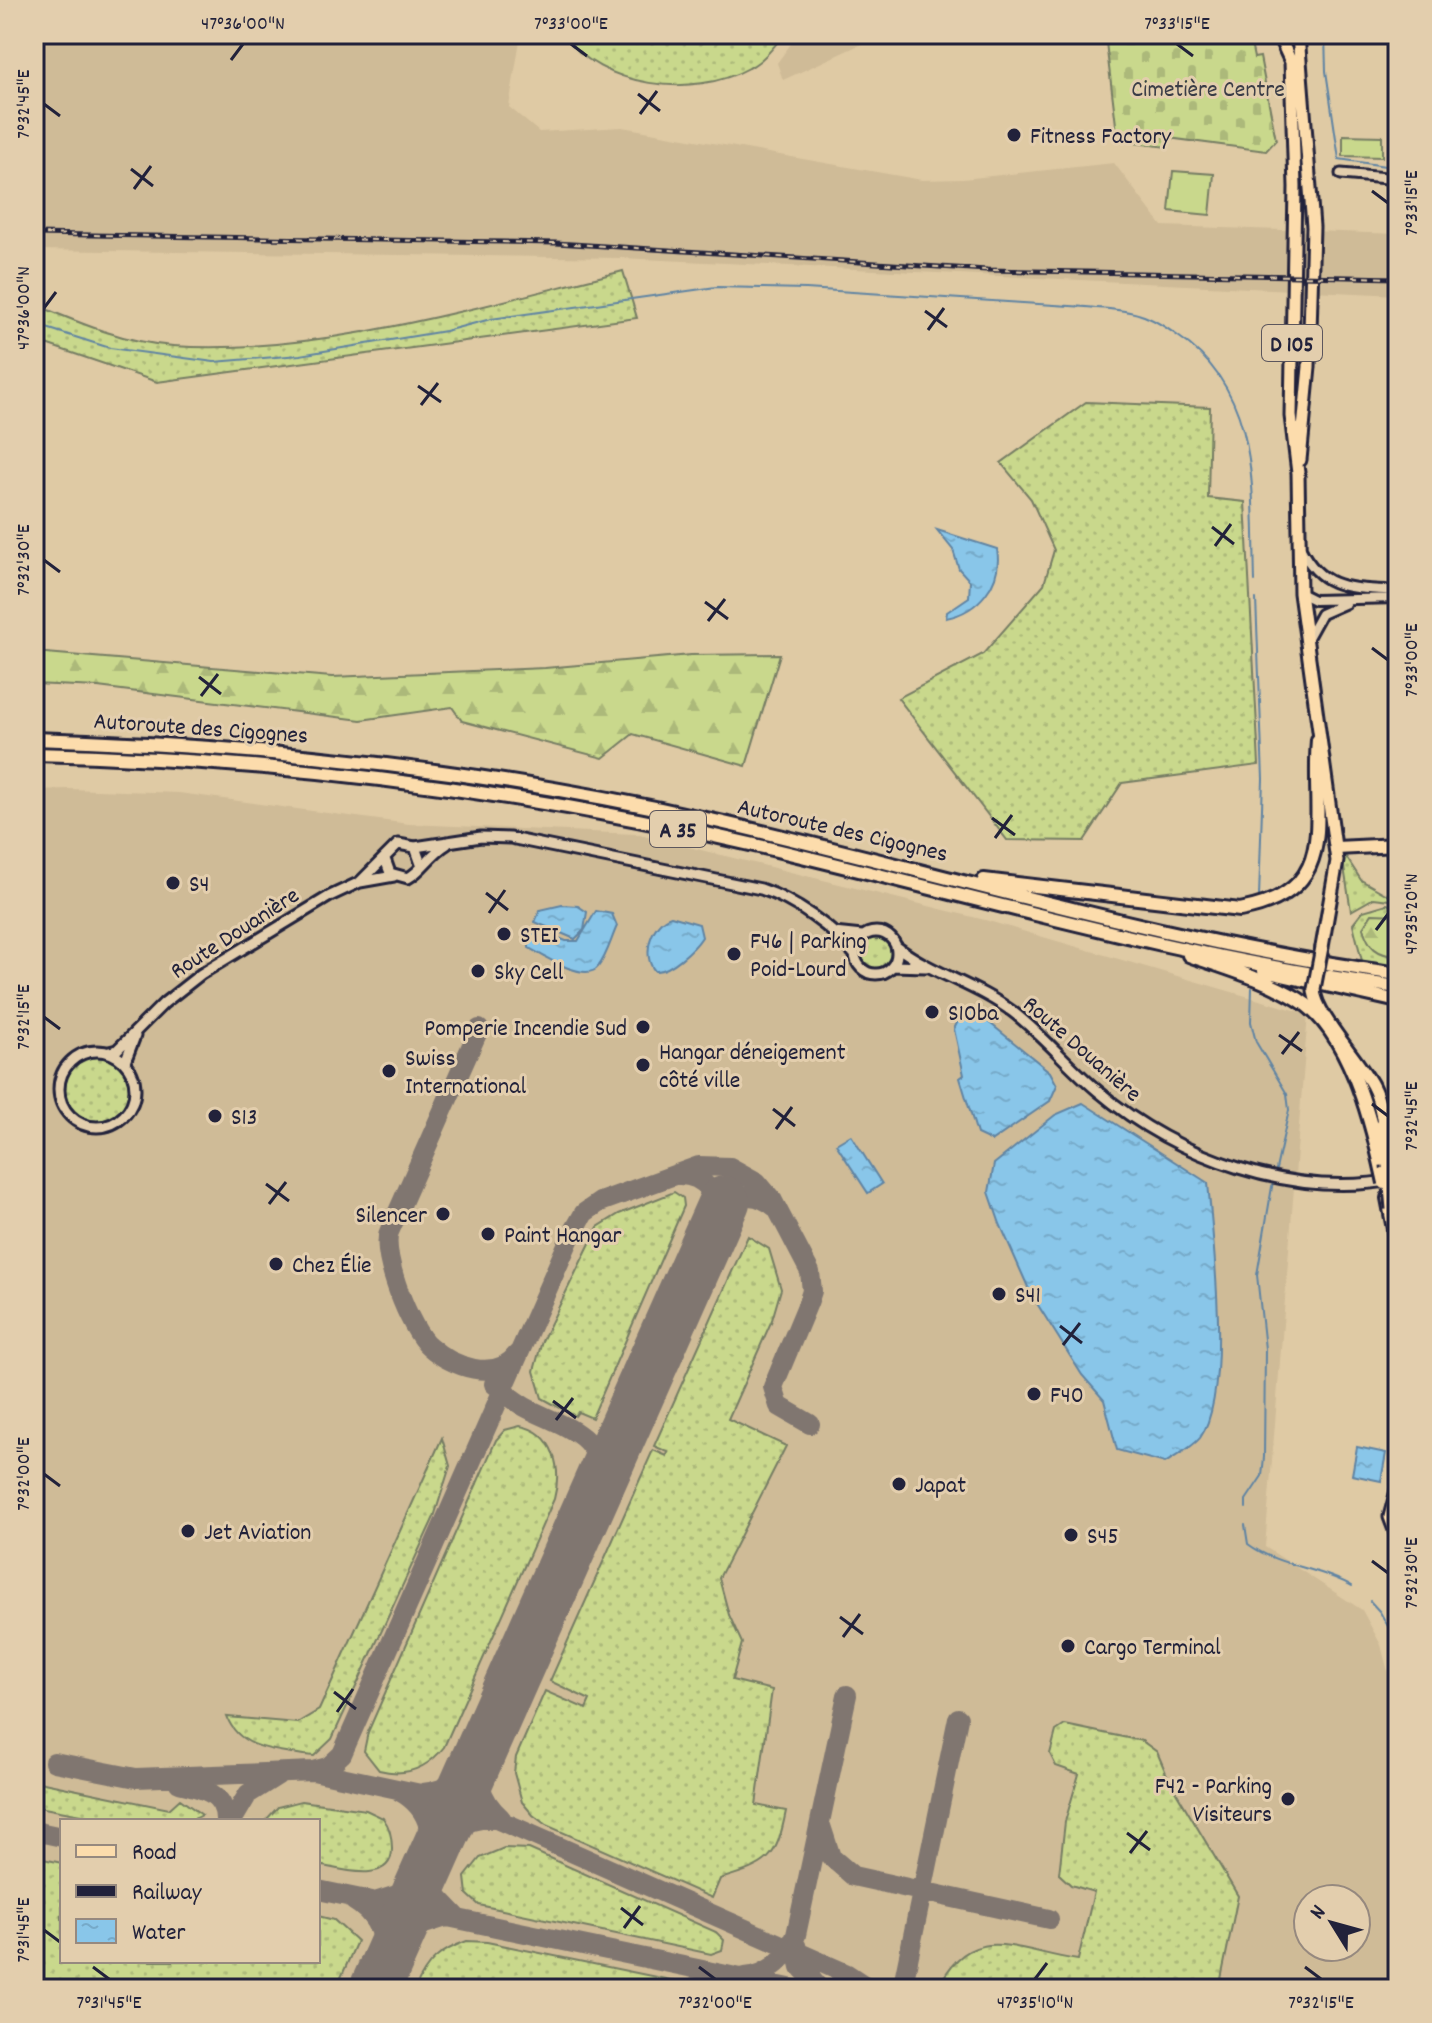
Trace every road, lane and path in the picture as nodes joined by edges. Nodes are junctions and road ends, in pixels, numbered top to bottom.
1 (1299, 34) edge
2 (1278, 35) edge
3 (1341, 174) dead end
4 (1398, 179) edge
5 (1298, 473) junction
6 (1299, 545) junction
7 (1398, 591) edge
8 (1300, 593) junction
9 (1398, 598) edge
10 (1354, 601) junction
11 (1306, 642) junction
12 (34, 739) edge
13 (1318, 740) junction
14 (34, 754) edge
15 (449, 842) junction
16 (1398, 845) edge
17 (415, 847) junction
18 (1336, 855) junction
19 (385, 859) junction
20 (421, 864) junction
21 (943, 875) junction
22 (394, 876) junction
23 (360, 882) junction
24 (833, 933) junction
25 (862, 936) junction
26 (1152, 942) junction
27 (897, 947) junction
28 (855, 955) junction
29 (893, 966) junction
30 (932, 968) junction
31 (1398, 974) edge
32 (1398, 987) edge
33 (1398, 1001) edge
34 (139, 1028) junction
35 (109, 1052) junction
36 (125, 1062) junction
37 (1398, 1124) edge
38 (1382, 1128) junction
39 (1398, 1138) edge
40 (1398, 1148) edge
41 (1385, 1170) junction
42 (1398, 1179) edge
43 (1398, 1248) edge
44 (1398, 1487) edge
45 (1398, 1538) edge

1 - 2 main road
1 - 5 main road, D 105
2 - 5 main road, D 105
3 - 4 main road
5 - 6 main road, D 105
6 - 7 street
6 - 8 main road, D 105
8 - 10 street
8 - 11 main road, D 105
9 - 10 street
10 - 11 street
11 - 13 main road, D 105
12 - 21 highway, Autoroute des Cigognes / A 35
13 - 18 main road, D 105
13 - 21 highway
14 - 26 highway, Autoroute des Cigognes / A 35
15 - 17 main road
15 - 20 main road
15 - 24 main road
16 - 18 highway
17 - 19 main road
17 - 20 main road
18 - 38 main road, bridge
19 - 22 main road
19 - 23 main road, Route Douanière
20 - 22 main road
21 - 31 highway, Autoroute des Cigognes / A 35
22 - 23 main road, Route Douanière
23 - 34 main road, Route Douanière
24 - 25 main road
24 - 28 main road
25 - 27 main road
25 - 28 main road
26 - 32 highway, Autoroute des Cigognes / A 35
26 - 33 highway
26 - 41 highway
27 - 29 main road
27 - 30 main road, Route Douanière
28 - 29 main road
29 - 30 main road, Route Douanière
30 - 42 main road, Route Douanière
34 - 35 main road, Route Douanière
34 - 36 main road, Route Douanière
35 - 36 main road
35 - 36 main road
37 - 38 highway
38 - 39 highway
38 - 41 main road
40 - 41 highway
41 - 43 main road, bridge
41 - 43 highway, bridge
44 - 45 main road

